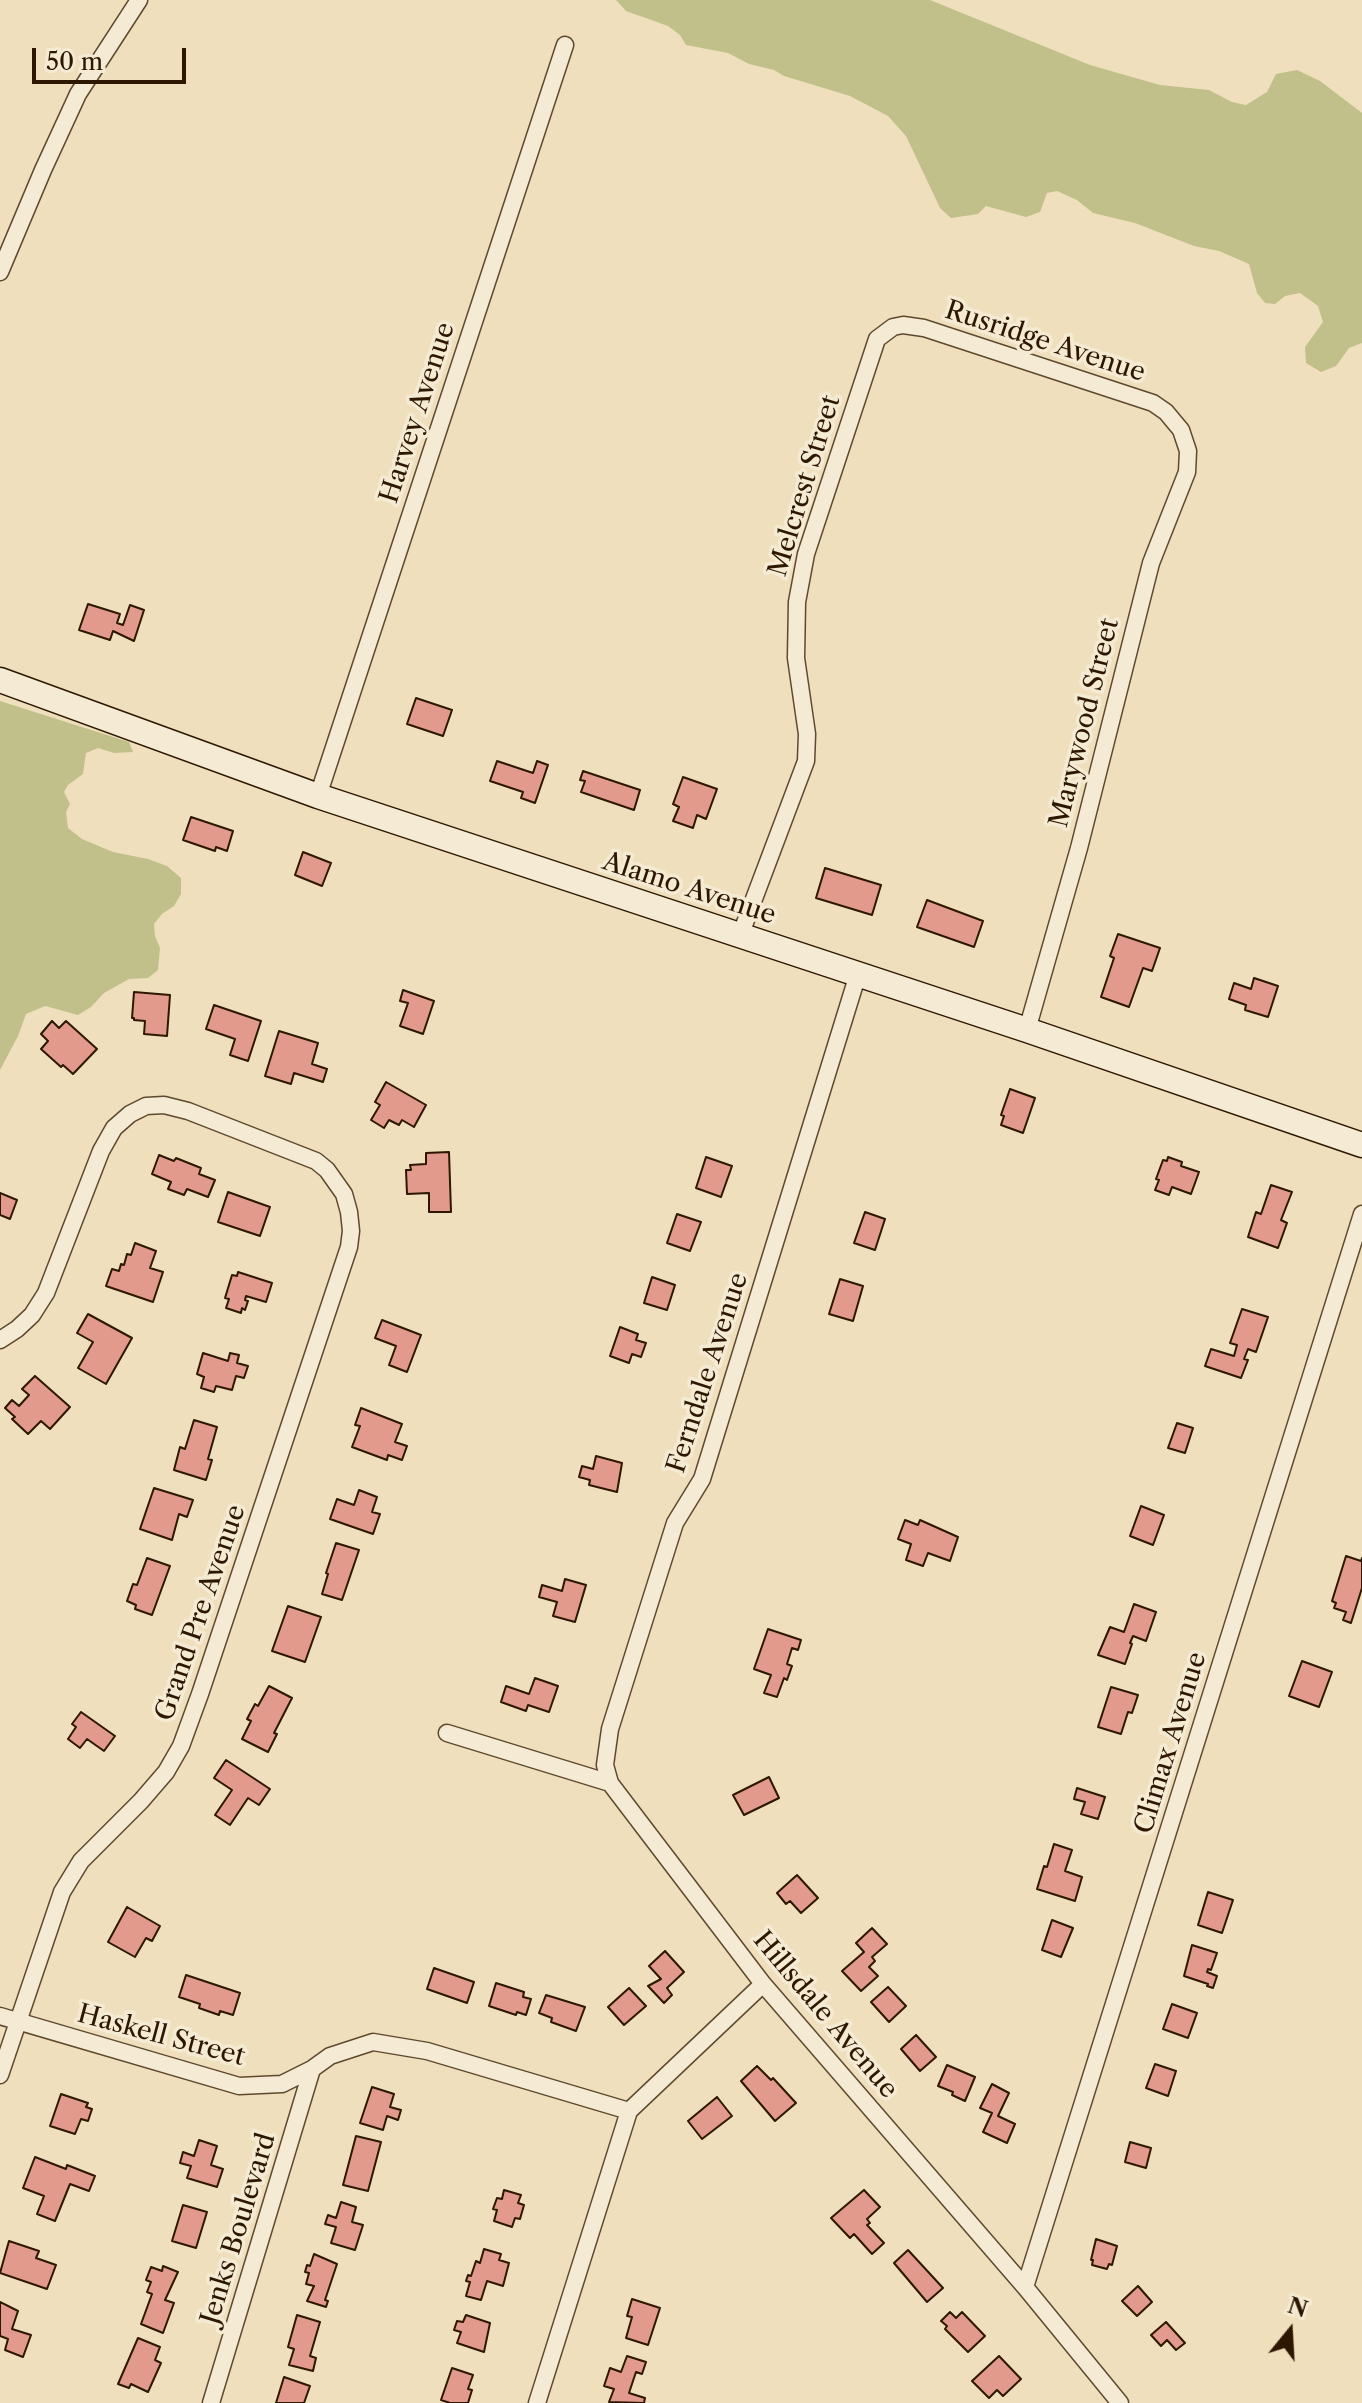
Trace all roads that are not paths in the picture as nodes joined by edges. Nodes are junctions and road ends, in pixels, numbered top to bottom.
1 (139, 0) edge
2 (565, 45) dead end
3 (3, 253) edge
4 (0, 272) edge
5 (884, 332) joint
6 (1181, 430) joint
7 (0, 680) edge
8 (318, 796) junction
9 (740, 936) junction
10 (858, 974) junction
11 (1027, 1030) junction
12 (1362, 1145) edge
13 (1362, 1214) edge
14 (0, 1340) edge
15 (447, 1733) dead end
16 (610, 1783) junction
17 (763, 1984) junction
18 (0, 2016) edge
19 (17, 2021) junction
20 (312, 2069) junction
21 (0, 2075) edge
22 (629, 2111) junction
23 (1025, 2287) junction
24 (211, 2403) edge
25 (537, 2403) edge
26 (1120, 2403) edge

1 - 3 street
2 - 8 street, Harvey Avenue
3 - 4 street
5 - 6 street, Rusridge Avenue
5 - 9 street, Melcrest Street
6 - 11 street, Marywood Street
7 - 8 street, Alamo Avenue
8 - 9 street, Alamo Avenue
9 - 10 street, Alamo Avenue
10 - 11 street, Alamo Avenue
10 - 16 street, Ferndale Avenue
11 - 12 street, Alamo Avenue
13 - 23 street, Climax Avenue
14 - 19 street, Grand Pre Avenue
15 - 16 street
16 - 17 street, Hillsdale Avenue
17 - 22 street
17 - 23 street, Hillsdale Avenue
18 - 19 street, Haskell Street
19 - 20 street, Haskell Street
19 - 21 street, Grand Pre Avenue
20 - 22 street, Haskell Street
20 - 24 street, Jenks Boulevard
22 - 25 street
23 - 26 street, Hillsdale Avenue

